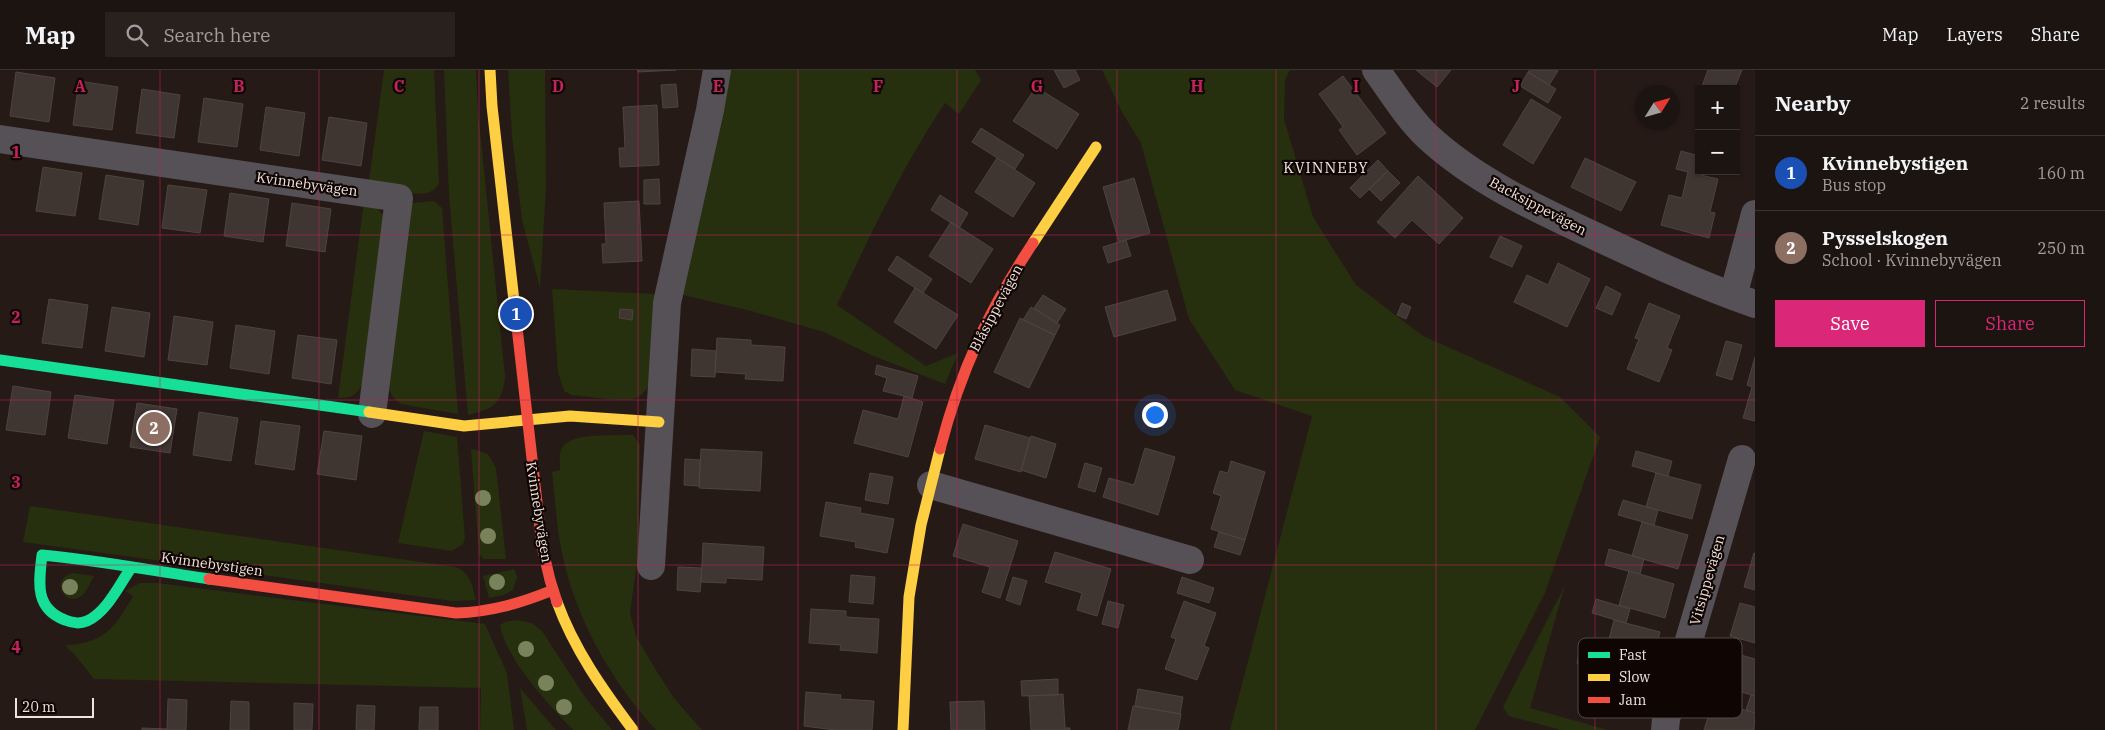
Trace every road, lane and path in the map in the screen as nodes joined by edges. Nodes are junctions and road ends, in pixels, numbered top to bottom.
1 (490, 70) edge
2 (717, 70) edge
3 (1376, 70) edge
4 (0, 139) edge
5 (1096, 148) dead end
6 (1755, 214) edge
7 (1744, 300) edge
8 (0, 360) edge
9 (372, 414) junction
10 (526, 421) junction
11 (659, 422) junction
12 (1742, 459) dead end
13 (931, 485) junction
14 (1190, 560) dead end
15 (651, 566) dead end
16 (131, 568) junction
17 (553, 590) junction
18 (1690, 638) edge
19 (633, 730) edge
20 (903, 730) edge

1 - 10 street, Kvinnebyvägen
2 - 11 street
3 - 7 street, Backsippevägen
4 - 9 street, Kvinnebyvägen
5 - 13 street, Blåsippevägen
6 - 7 street, Backsippevägen
8 - 9 street
9 - 10 street
10 - 11 street
10 - 17 street, Kvinnebyvägen
11 - 15 street
12 - 18 street, Vitsippevägen
13 - 14 street
13 - 20 street, Blåsippevägen
16 - 16 street, Kvinnebystigen
16 - 17 street, Kvinnebystigen
17 - 19 street, Kvinnebyvägen

